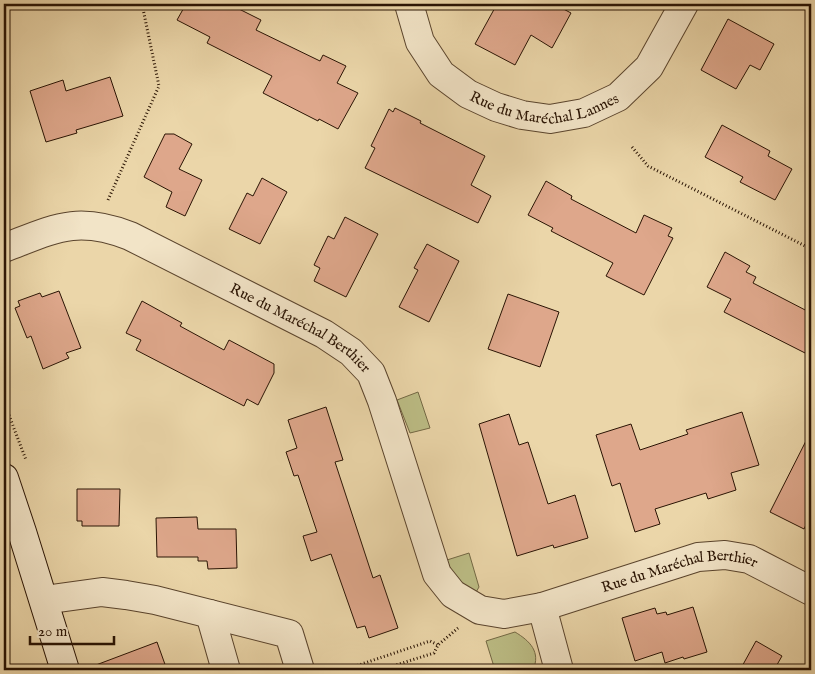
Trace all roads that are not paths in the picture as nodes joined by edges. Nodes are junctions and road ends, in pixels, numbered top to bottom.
1 (409, 4) edge
2 (684, 4) edge
3 (4, 248) edge
4 (4, 478) edge
5 (811, 591) edge
6 (44, 600) junction
7 (542, 606) junction
8 (210, 614) junction
9 (65, 670) edge
10 (226, 670) edge
11 (300, 670) edge
12 (559, 670) edge

1 - 2 street, Rue du Maréchal Lannes
3 - 7 street, Rue du Maréchal Berthier
4 - 6 street
5 - 7 street, Rue du Maréchal Berthier
6 - 8 street
6 - 9 street
7 - 12 street
8 - 10 street
8 - 11 street

